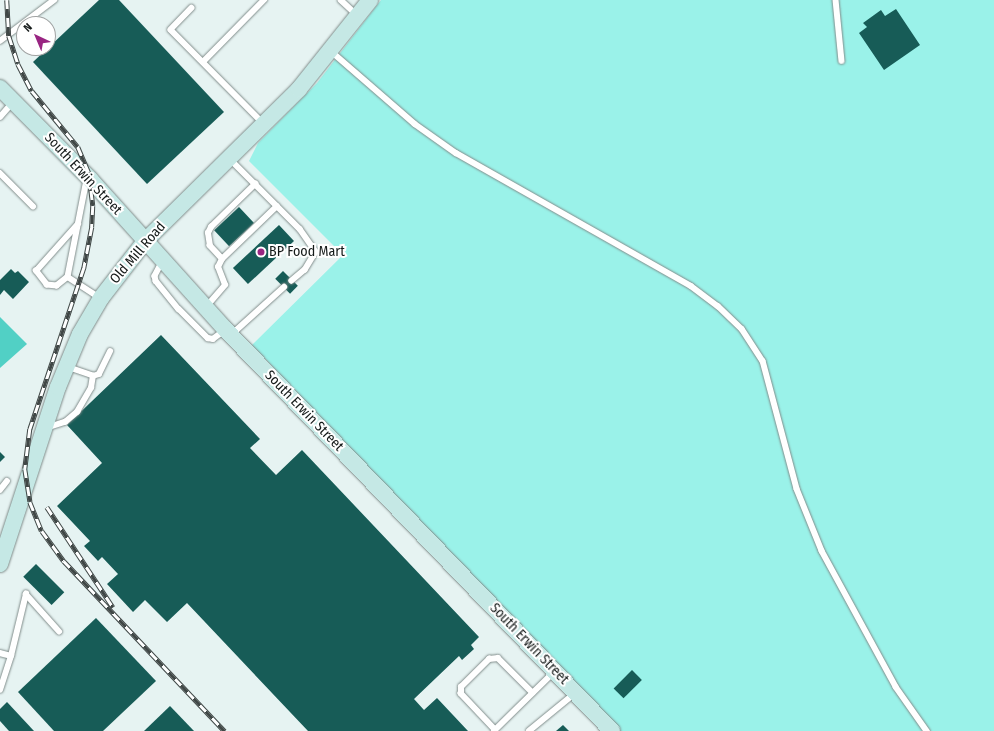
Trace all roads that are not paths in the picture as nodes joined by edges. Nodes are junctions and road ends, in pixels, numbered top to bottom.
1 (54, 0) edge
2 (264, 0) edge
3 (341, 0) edge
4 (370, 0) edge
5 (836, 0) edge
6 (192, 8) dead end
7 (358, 16) junction
8 (0, 41) edge
9 (331, 51) junction
10 (842, 61) dead end
11 (203, 62) junction
12 (0, 88) edge
13 (14, 102) junction
14 (0, 117) edge
15 (265, 125) junction
16 (230, 159) junction
17 (0, 173) edge
18 (87, 177) junction
19 (255, 184) junction
20 (33, 206) dead end
21 (277, 206) junction
22 (78, 224) junction
23 (145, 241) junction
24 (222, 259) junction
25 (163, 261) junction
26 (68, 277) junction
27 (292, 281) dead end
28 (284, 287) dead end
29 (100, 298) junction
30 (206, 308) junction
31 (228, 332) junction
32 (110, 351) dead end
33 (66, 367) junction
34 (93, 376) junction
35 (44, 429) junction
36 (7, 481) dead end
37 (0, 490) edge
38 (2, 554) edge
39 (59, 631) dead end
40 (0, 653) edge
41 (11, 656) junction
42 (555, 671) junction
43 (0, 690) edge
44 (576, 693) junction
45 (533, 694) junction
46 (494, 731) edge
47 (528, 731) edge
48 (612, 731) edge
49 (927, 731) edge

1 - 8 lane
2 - 11 lane
3 - 7 lane
4 - 7 street, Old Mill Road
5 - 10 lane
6 - 11 lane
7 - 9 street, Old Mill Road
9 - 15 street, Old Mill Road
9 - 49 lane
11 - 15 lane
12 - 13 street, South Erwin Street
13 - 14 lane
13 - 18 street, South Erwin Street
15 - 16 street, Old Mill Road
16 - 19 lane
16 - 23 street, Old Mill Road
17 - 20 lane
18 - 22 lane
18 - 23 street, South Erwin Street
19 - 21 lane
19 - 24 lane
21 - 24 lane
21 - 27 lane
22 - 26 lane
22 - 26 lane
23 - 25 street, South Erwin Street
23 - 29 street, Old Mill Road
24 - 30 lane
25 - 30 street, South Erwin Street
25 - 31 lane
26 - 29 lane
28 - 31 lane
29 - 33 street, Old Mill Road
30 - 31 street, South Erwin Street
31 - 42 street, South Erwin Street
32 - 34 lane
33 - 34 lane
33 - 35 street, Old Mill Road
34 - 35 lane
35 - 38 street, Old Mill Road
36 - 37 lane
39 - 41 lane
40 - 41 lane
41 - 43 lane
42 - 44 street, South Erwin Street
42 - 45 lane
44 - 47 lane
44 - 48 street, South Erwin Street
45 - 46 lane
45 - 46 lane

